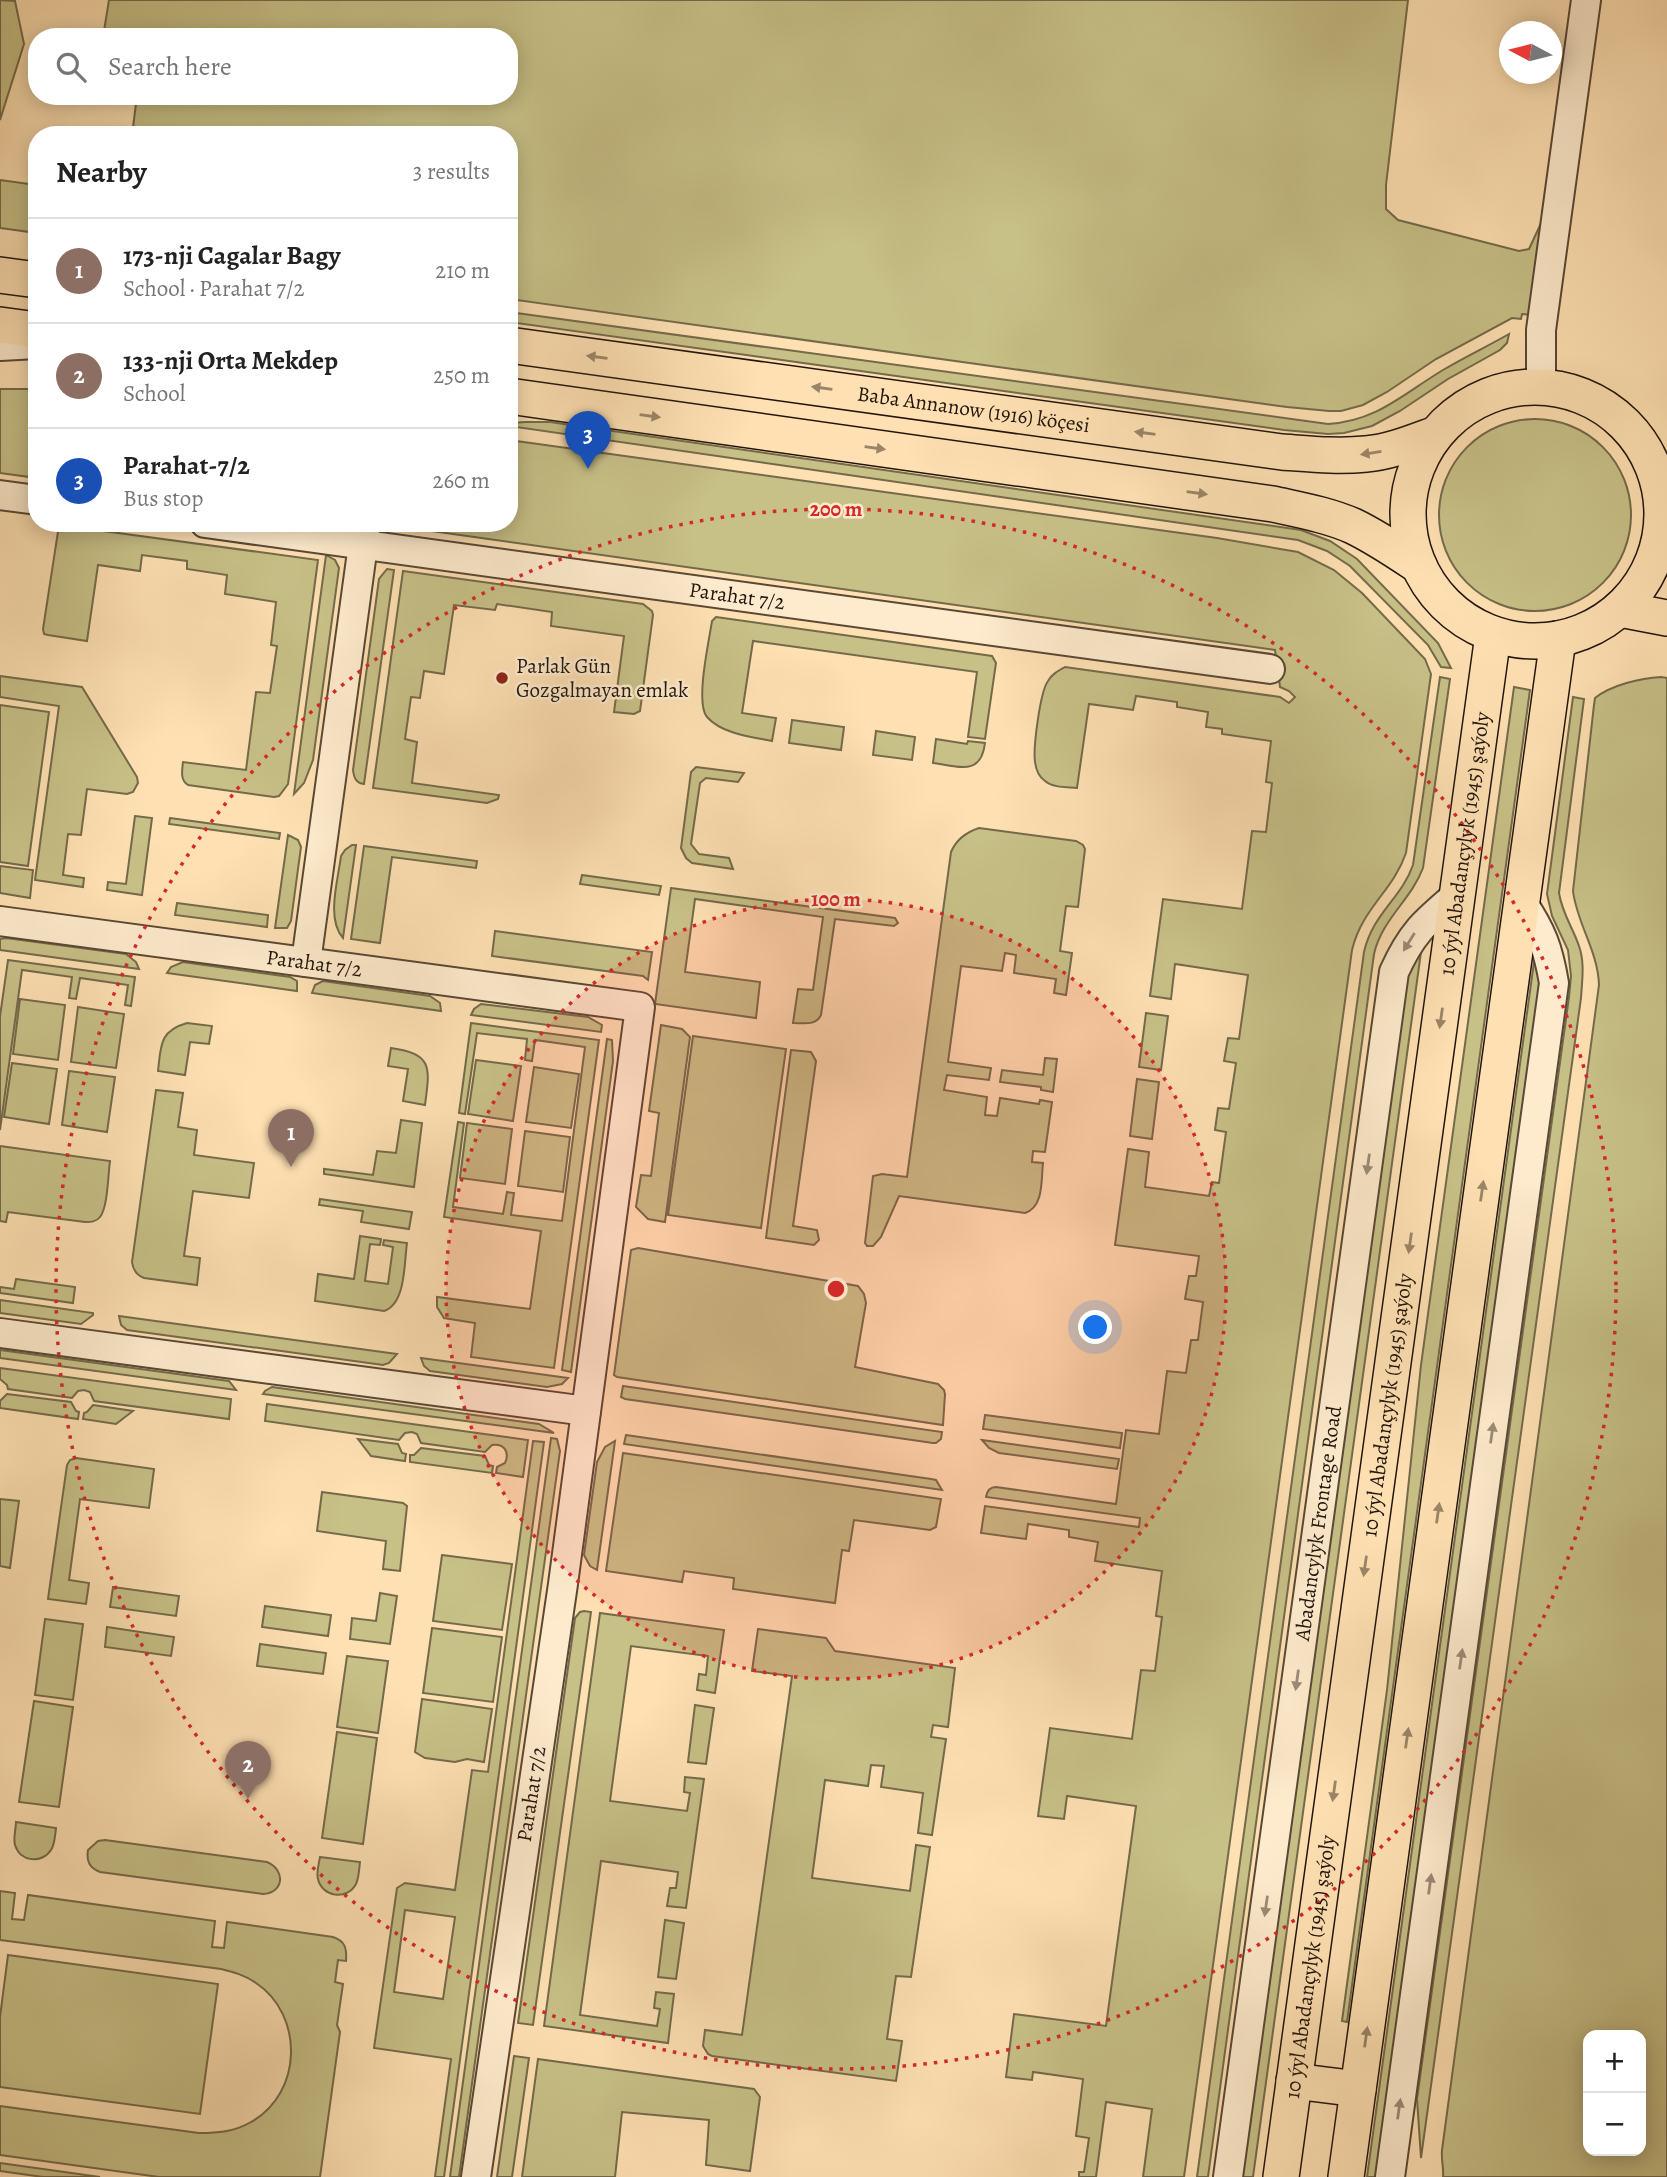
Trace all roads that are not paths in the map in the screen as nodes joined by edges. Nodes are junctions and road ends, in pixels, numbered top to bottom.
1 (1586, 0) edge
2 (0, 275) edge
3 (28, 279) edge
4 (0, 325) edge
5 (28, 329) edge
6 (28, 344) edge
7 (0, 346) edge
8 (518, 346) edge
9 (1541, 386) junction
10 (518, 397) edge
11 (1436, 434) junction
12 (0, 495) edge
13 (28, 499) edge
14 (1665, 524) edge
15 (335, 532) edge
16 (364, 534) edge
17 (1419, 566) junction
18 (1620, 609) junction
19 (1667, 618) edge
20 (1493, 635) junction
21 (1558, 639) junction
22 (1270, 669) dead end
23 (1458, 894) junction
24 (1522, 902) junction
25 (0, 921) edge
26 (306, 962) junction
27 (0, 1332) edge
28 (586, 1411) junction
29 (1294, 2081) junction
30 (1359, 2090) junction
31 (476, 2177) edge
32 (1228, 2177) edge
33 (1281, 2177) edge
34 (1346, 2177) edge
35 (1390, 2177) edge

1 - 9 street
2 - 3 main road
4 - 5 main road
6 - 7 street
11 -> 8 main road, Baba Annanow (1916) köçesi
9 - 11 main road
9 - 14 main road
10 -> 17 main road
11 - 17 main road
12 - 13 street
14 - 18 main road
15 - 16 street, Parahat 7/2
16 - 22 street, Parahat 7/2
16 - 26 street
17 - 20 main road
18 - 19 main road
18 - 21 main road
20 - 21 main road
20 - 23 main road, 10 ýyl Abadançylyk (1945) şaýoly
21 - 24 main road
23 -> 29 main road, 10 ýyl Abadançylyk (1945) şaýoly
23 -> 32 street, Abadancylyk Frontage Road
30 -> 24 main road
35 -> 24 street
25 - 26 street, Parahat 7/2
26 - 28 street, Parahat 7/2
27 - 28 street
28 - 31 street, Parahat 7/2
29 - 30 main road
29 - 33 main road, 10 ýyl Abadançylyk (1945) şaýoly
30 - 34 main road

